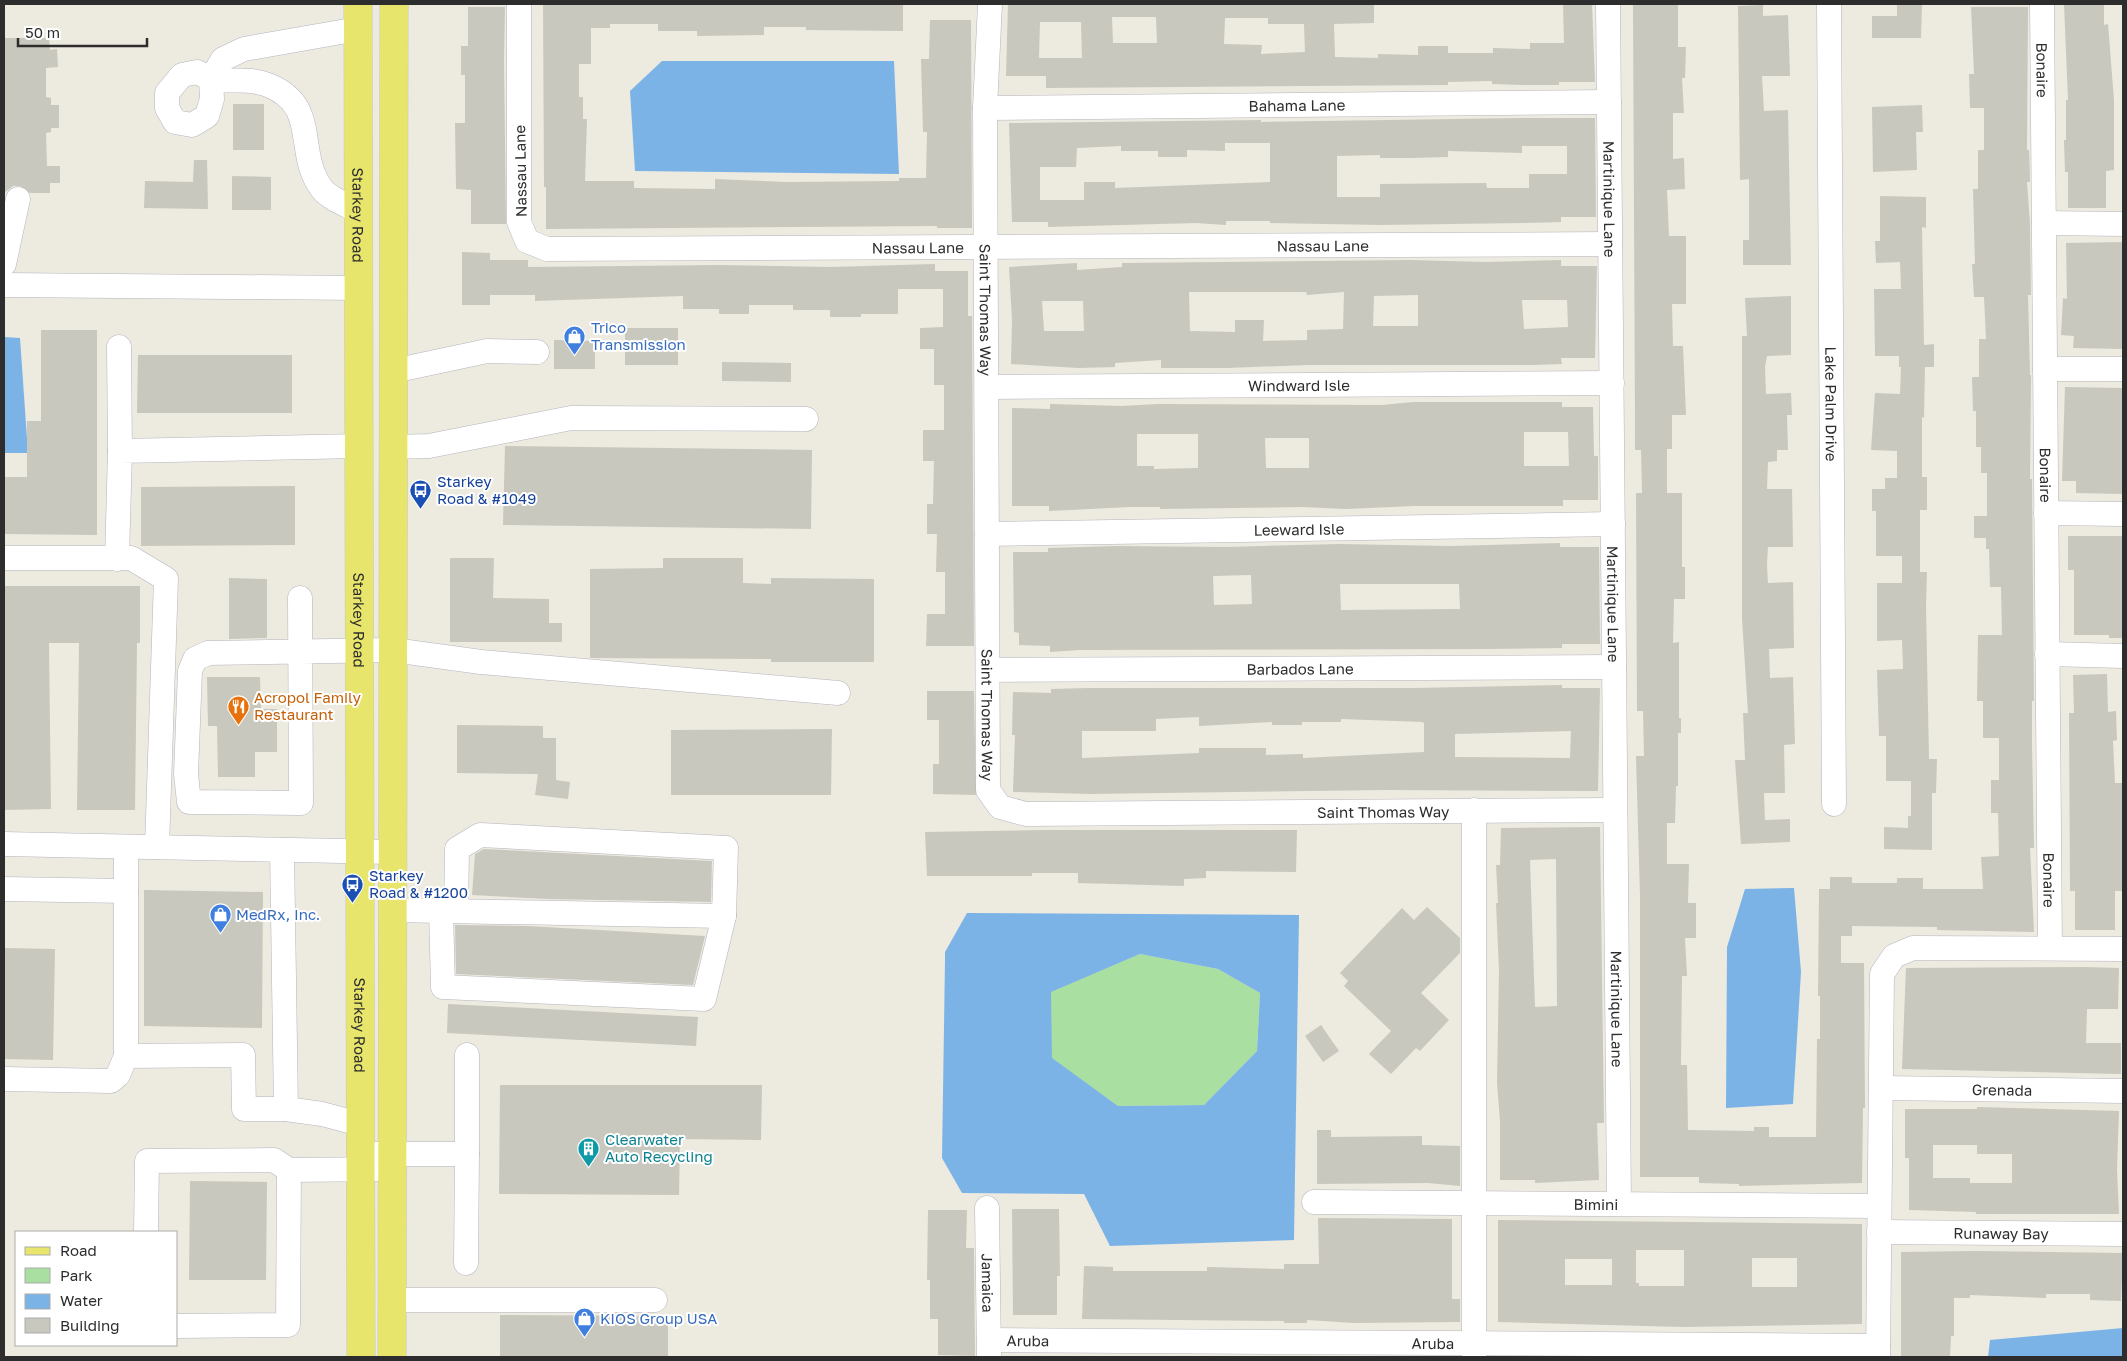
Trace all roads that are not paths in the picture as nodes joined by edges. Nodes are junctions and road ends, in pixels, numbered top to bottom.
1 (394, 4) edge
2 (519, 4) edge
3 (990, 4) edge
4 (1608, 4) edge
5 (1829, 4) edge
6 (2042, 4) edge
7 (358, 16) edge
8 (1609, 102) junction
9 (985, 108) junction
10 (18, 200) dead end
11 (358, 211) junction
12 (2044, 223) junction
13 (2123, 224) edge
14 (1610, 244) junction
15 (986, 247) junction
16 (4, 264) edge
17 (4, 285) edge
18 (358, 288) junction
19 (119, 347) dead end
20 (537, 352) dead end
21 (2045, 368) junction
22 (2123, 369) edge
23 (393, 371) junction
24 (1612, 383) junction
25 (987, 387) junction
26 (806, 419) dead end
27 (358, 446) junction
28 (393, 447) junction
29 (120, 451) junction
30 (2046, 513) junction
31 (2123, 514) edge
32 (1613, 524) junction
33 (987, 534) junction
34 (4, 558) edge
35 (117, 559) junction
36 (300, 598) dead end
37 (300, 650) junction
38 (358, 650) junction
39 (393, 650) junction
40 (2047, 654) junction
41 (2123, 656) edge
42 (1614, 667) junction
43 (988, 670) junction
44 (838, 693) dead end
45 (1834, 804) dead end
46 (1474, 810) junction
47 (1615, 810) junction
48 (4, 844) edge
49 (126, 847) junction
50 (157, 847) junction
51 (282, 850) junction
52 (359, 851) junction
53 (393, 852) junction
54 (4, 889) edge
55 (126, 891) junction
56 (392, 910) junction
57 (448, 910) junction
58 (724, 916) junction
59 (2050, 948) junction
60 (2123, 949) edge
61 (466, 1055) dead end
62 (126, 1056) junction
63 (4, 1079) edge
64 (1881, 1088) junction
65 (2123, 1091) edge
66 (286, 1109) junction
67 (360, 1124) junction
68 (467, 1154) junction
69 (360, 1161) junction
70 (392, 1161) junction
71 (289, 1170) junction
72 (1314, 1202) dead end
73 (1474, 1202) junction
74 (1619, 1203) junction
75 (1879, 1206) junction
76 (987, 1208) dead end
77 (146, 1231) edge
78 (1879, 1232) junction
79 (2123, 1234) edge
80 (466, 1263) dead end
81 (392, 1300) junction
82 (655, 1300) dead end
83 (178, 1326) edge
84 (989, 1348) edge
85 (1474, 1350) edge
86 (1878, 1352) edge
87 (361, 1357) edge
88 (392, 1357) edge

1 - 23 main road
2 - 15 street, Nassau Lane
3 - 9 street, Saint Thomas Way
4 - 8 street, Martinique Lane
5 - 45 street, Lake Palm Drive
6 - 12 street, Bonaire
7 - 11 main road, Starkey Road
7 - 11 street
8 - 9 street, Bahama Lane
8 - 14 street, Martinique Lane
9 - 15 street, Saint Thomas Way
10 - 16 street
11 - 18 main road, Starkey Road
12 - 13 street
12 - 21 street, Bonaire
14 - 15 street, Nassau Lane
14 - 24 street, Martinique Lane
15 - 25 street, Saint Thomas Way
17 - 18 street
18 - 27 main road, Starkey Road
19 - 29 street
20 - 23 street
21 - 22 street
21 - 30 street, Bonaire
23 - 28 main road
24 - 25 street, Windward Isle
24 - 32 street, Martinique Lane
25 - 33 street, Saint Thomas Way
26 - 28 street
27 - 29 street
27 - 38 main road, Starkey Road
28 - 39 main road
29 - 35 street
30 - 31 street
30 - 40 street, Bonaire
32 - 33 street, Leeward Isle
32 - 42 street, Martinique Lane
33 - 43 street, Saint Thomas Way
34 - 35 street
35 - 50 street
36 - 37 street
37 - 37 street
37 - 38 street
38 - 39 street
38 - 52 main road, Starkey Road
39 - 44 street
39 - 53 main road
40 - 41 street
40 - 59 street, Bonaire
42 - 43 street, Barbados Lane
42 - 47 street, Martinique Lane
43 - 46 street, Saint Thomas Way
46 - 47 street, Saint Thomas Way
46 - 73 street
47 - 74 street, Martinique Lane
48 - 49 street
49 - 50 street
49 - 55 street
50 - 51 street
51 - 52 street
51 - 66 street
52 - 53 street
52 - 67 main road, Starkey Road
53 - 56 main road
54 - 55 street
55 - 62 street
56 - 57 street
56 - 70 main road
57 - 58 street
57 - 58 street
57 - 58 street
59 - 60 street
59 - 64 street
61 - 68 street
62 - 63 street
62 - 66 street
64 - 65 street, Grenada
64 - 75 street
66 - 67 street
67 - 69 main road, Starkey Road
68 - 70 street
68 - 80 street
69 - 70 street
69 - 71 street
69 - 87 main road, Starkey Road
70 - 81 main road
71 - 77 street
71 - 83 street
72 - 73 street, Bimini
73 - 74 street, Bimini
73 - 85 street
74 - 75 street, Bimini
75 - 78 street
76 - 84 street, Jamaica
78 - 79 street, Runaway Bay
78 - 86 street
81 - 82 street
81 - 88 main road
84 - 85 street, Aruba
85 - 86 street, Aruba

